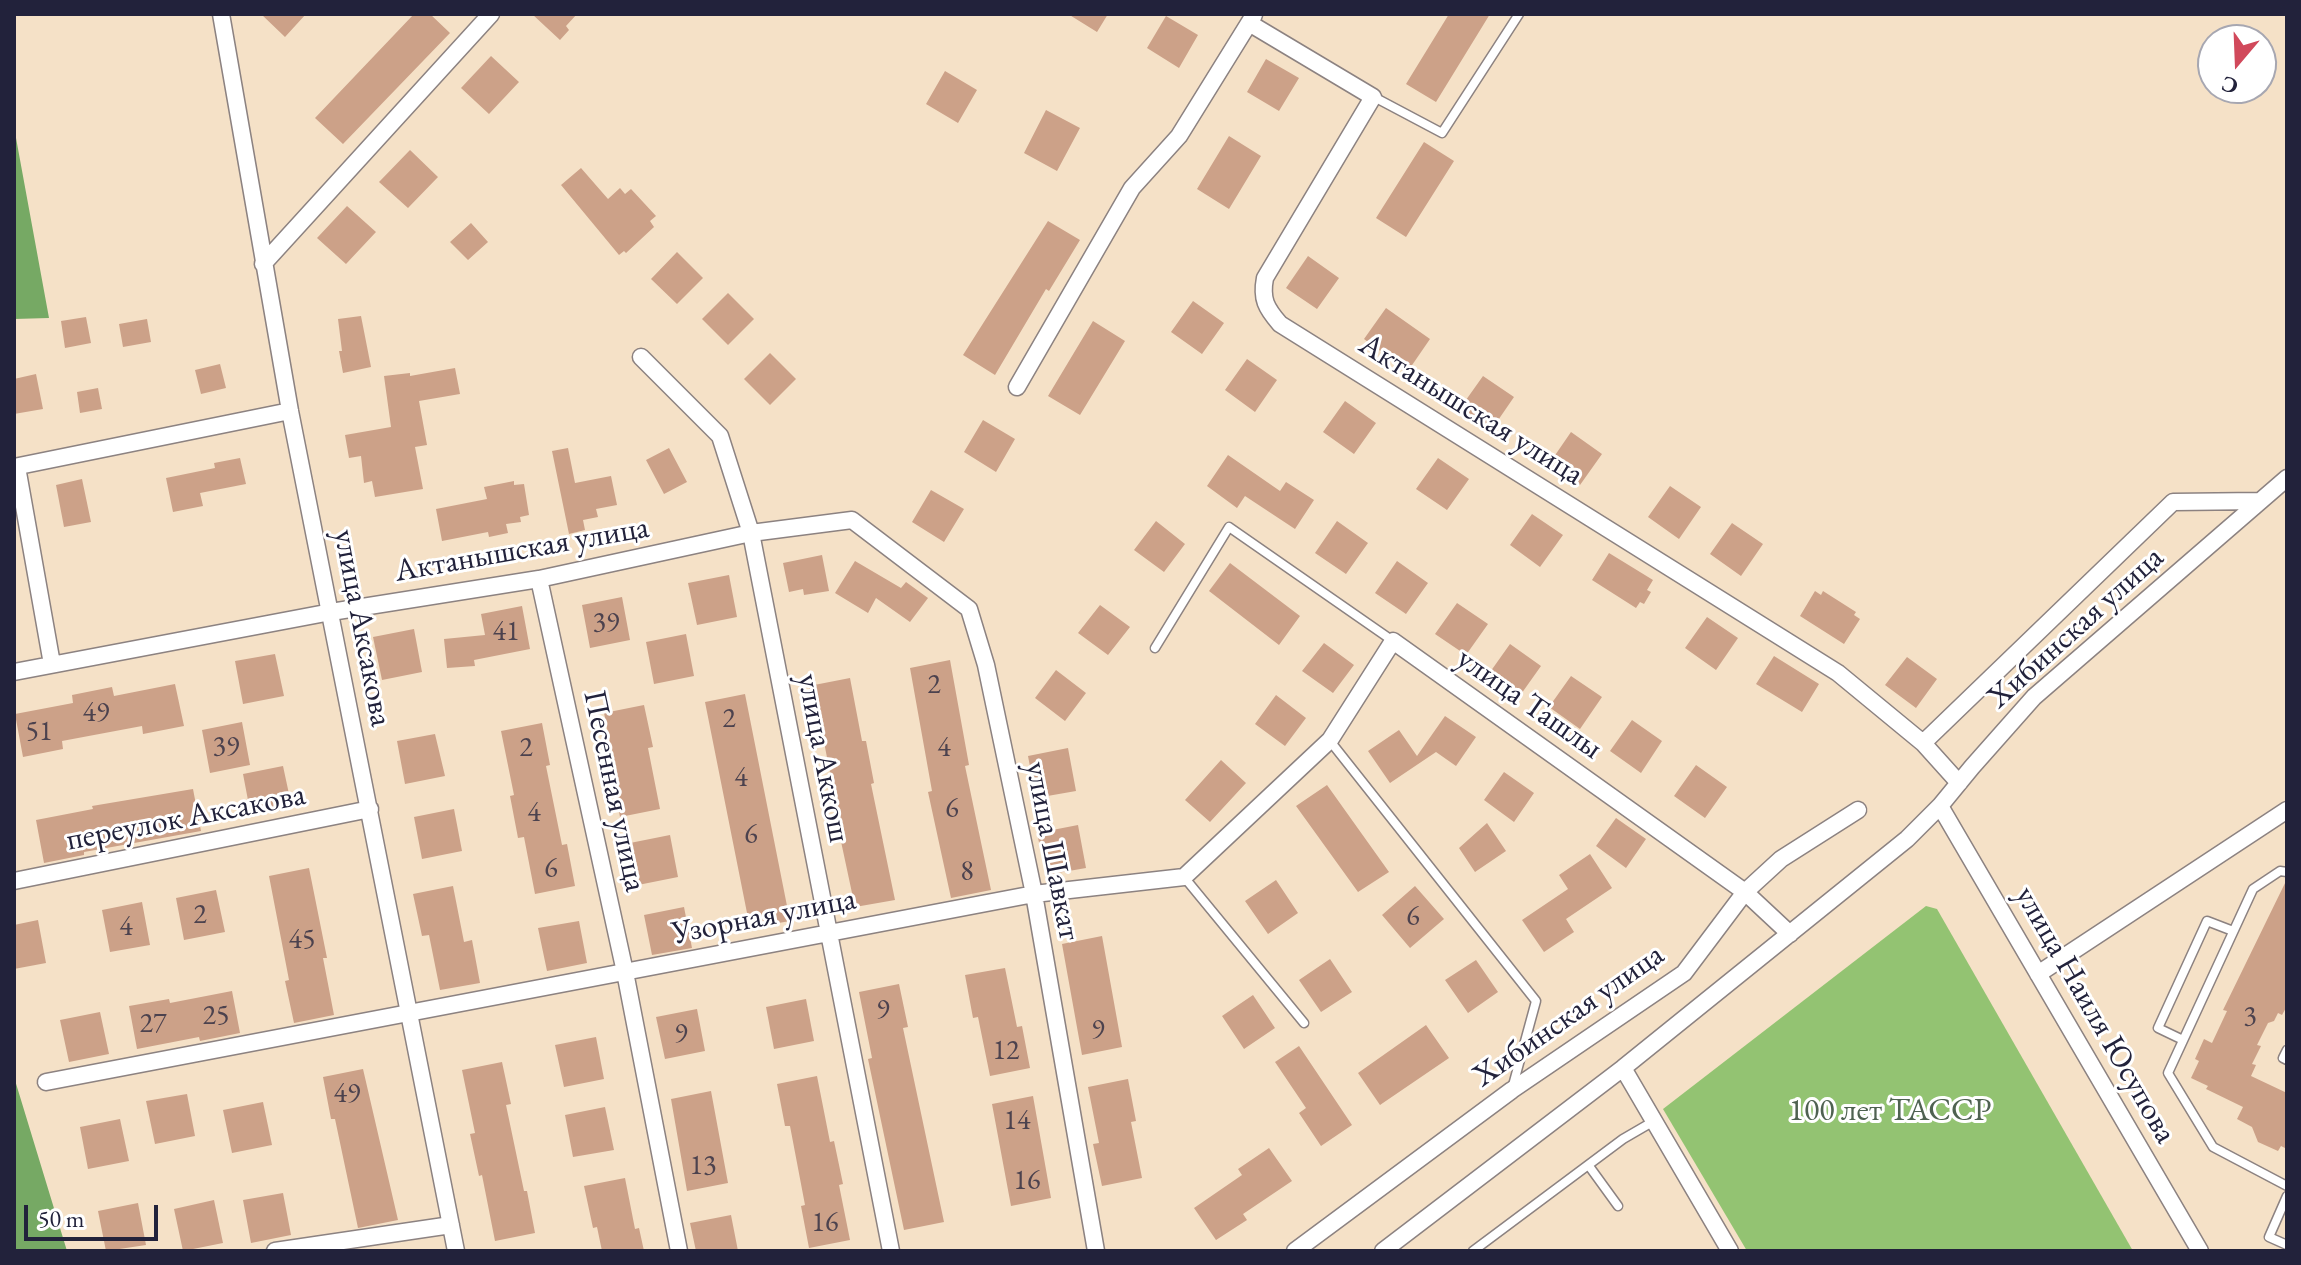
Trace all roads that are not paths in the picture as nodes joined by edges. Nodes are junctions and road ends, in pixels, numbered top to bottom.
1 (221, 14) edge
2 (491, 14) edge
3 (1519, 14) edge
4 (1252, 18) edge
5 (1373, 97) junction
6 (263, 264) junction
7 (641, 357) dead end
8 (1017, 387) dead end
9 (290, 411) junction
10 (16, 467) edge
11 (2287, 478) edge
12 (2260, 501) junction
13 (852, 520) joint
14 (751, 533) junction
15 (539, 579) junction
16 (331, 612) junction
17 (1393, 641) junction
18 (1155, 648) dead end
19 (52, 664) junction
20 (14, 672) edge
21 (1330, 740) junction
22 (1923, 743) junction
23 (1959, 783) junction
24 (1940, 806) junction
25 (370, 809) junction
26 (1858, 810) dead end
27 (2287, 810) edge
28 (2287, 872) edge
29 (1184, 877) junction
30 (14, 881) edge
31 (1745, 892) junction
32 (1034, 894) junction
33 (2233, 931) junction
34 (829, 933) junction
35 (1790, 934) junction
36 (625, 972) junction
37 (2038, 974) junction
38 (410, 1013) junction
39 (1304, 1023) dead end
40 (2183, 1040) junction
41 (2287, 1050) edge
42 (2287, 1060) edge
43 (1623, 1068) junction
44 (46, 1082) dead end
45 (1512, 1090) junction
46 (1654, 1121) junction
47 (1589, 1166) junction
48 (2287, 1186) edge
49 (2287, 1196) edge
50 (1618, 1206) dead end
51 (451, 1225) junction
52 (2287, 1245) edge
53 (275, 1251) edge
54 (456, 1251) edge
55 (679, 1251) edge
56 (891, 1251) edge
57 (1096, 1251) edge
58 (1295, 1251) edge
59 (1383, 1251) edge
60 (1473, 1251) edge
61 (1730, 1251) edge
62 (2200, 1251) edge

1 - 6 street, улица Аксакова
2 - 6 street
3 - 5 lane
4 - 5 street
4 - 8 street
5 - 22 street, Актанышская улица
6 - 9 street, улица Аксакова
7 - 14 street, улица Аккош
9 - 10 street
9 - 16 street, улица Аксакова
10 - 19 street
11 - 12 street, Хибинская улица
12 - 22 street, Хибинская улица
12 - 23 street, Хибинская улица
13 - 14 street, Актанышская улица
13 - 32 street, улица Шавкат
14 - 15 street, Актанышская улица
14 - 34 street, улица Аккош
15 - 16 street, Актанышская улица
15 - 36 street, Песенная улица
16 - 19 street, Актанышская улица
16 - 25 street, улица Аксакова
17 - 18 lane, улица Ташлы
17 - 21 street
17 - 31 street, улица Ташлы
19 - 20 street, Актанышская улица
21 - 29 street
21 - 45 lane
22 - 23 street, Актанышская улица
23 - 24 street, Хибинская улица
24 - 35 street, Хибинская улица
24 - 37 street, улица Наиля Юсупова
25 - 30 street, переулок Аксакова
25 - 38 street, улица Аксакова
26 - 31 street, Хибинская улица
27 - 37 street
28 - 33 lane
29 - 32 street, Узорная улица
29 - 39 lane
31 - 35 street, улица Ташлы
31 - 45 street, Хибинская улица
32 - 34 street, Узорная улица
32 - 57 street, улица Шавкат
33 - 40 lane
33 - 40 lane
34 - 36 street, Узорная улица
34 - 56 street, улица Аккош
35 - 43 street, Хибинская улица
36 - 38 street, Узорная улица
36 - 55 street, Песенная улица
37 - 62 street, улица Наиля Юсупова
38 - 44 street, Узорная улица
38 - 51 street, улица Аксакова
40 - 48 lane
41 - 42 lane
43 - 46 street
43 - 59 street, Хибинская улица
45 - 58 street, Хибинская улица
46 - 47 lane
46 - 61 street
47 - 50 lane
47 - 60 lane
49 - 52 lane
51 - 53 street
51 - 54 street, улица Аксакова

